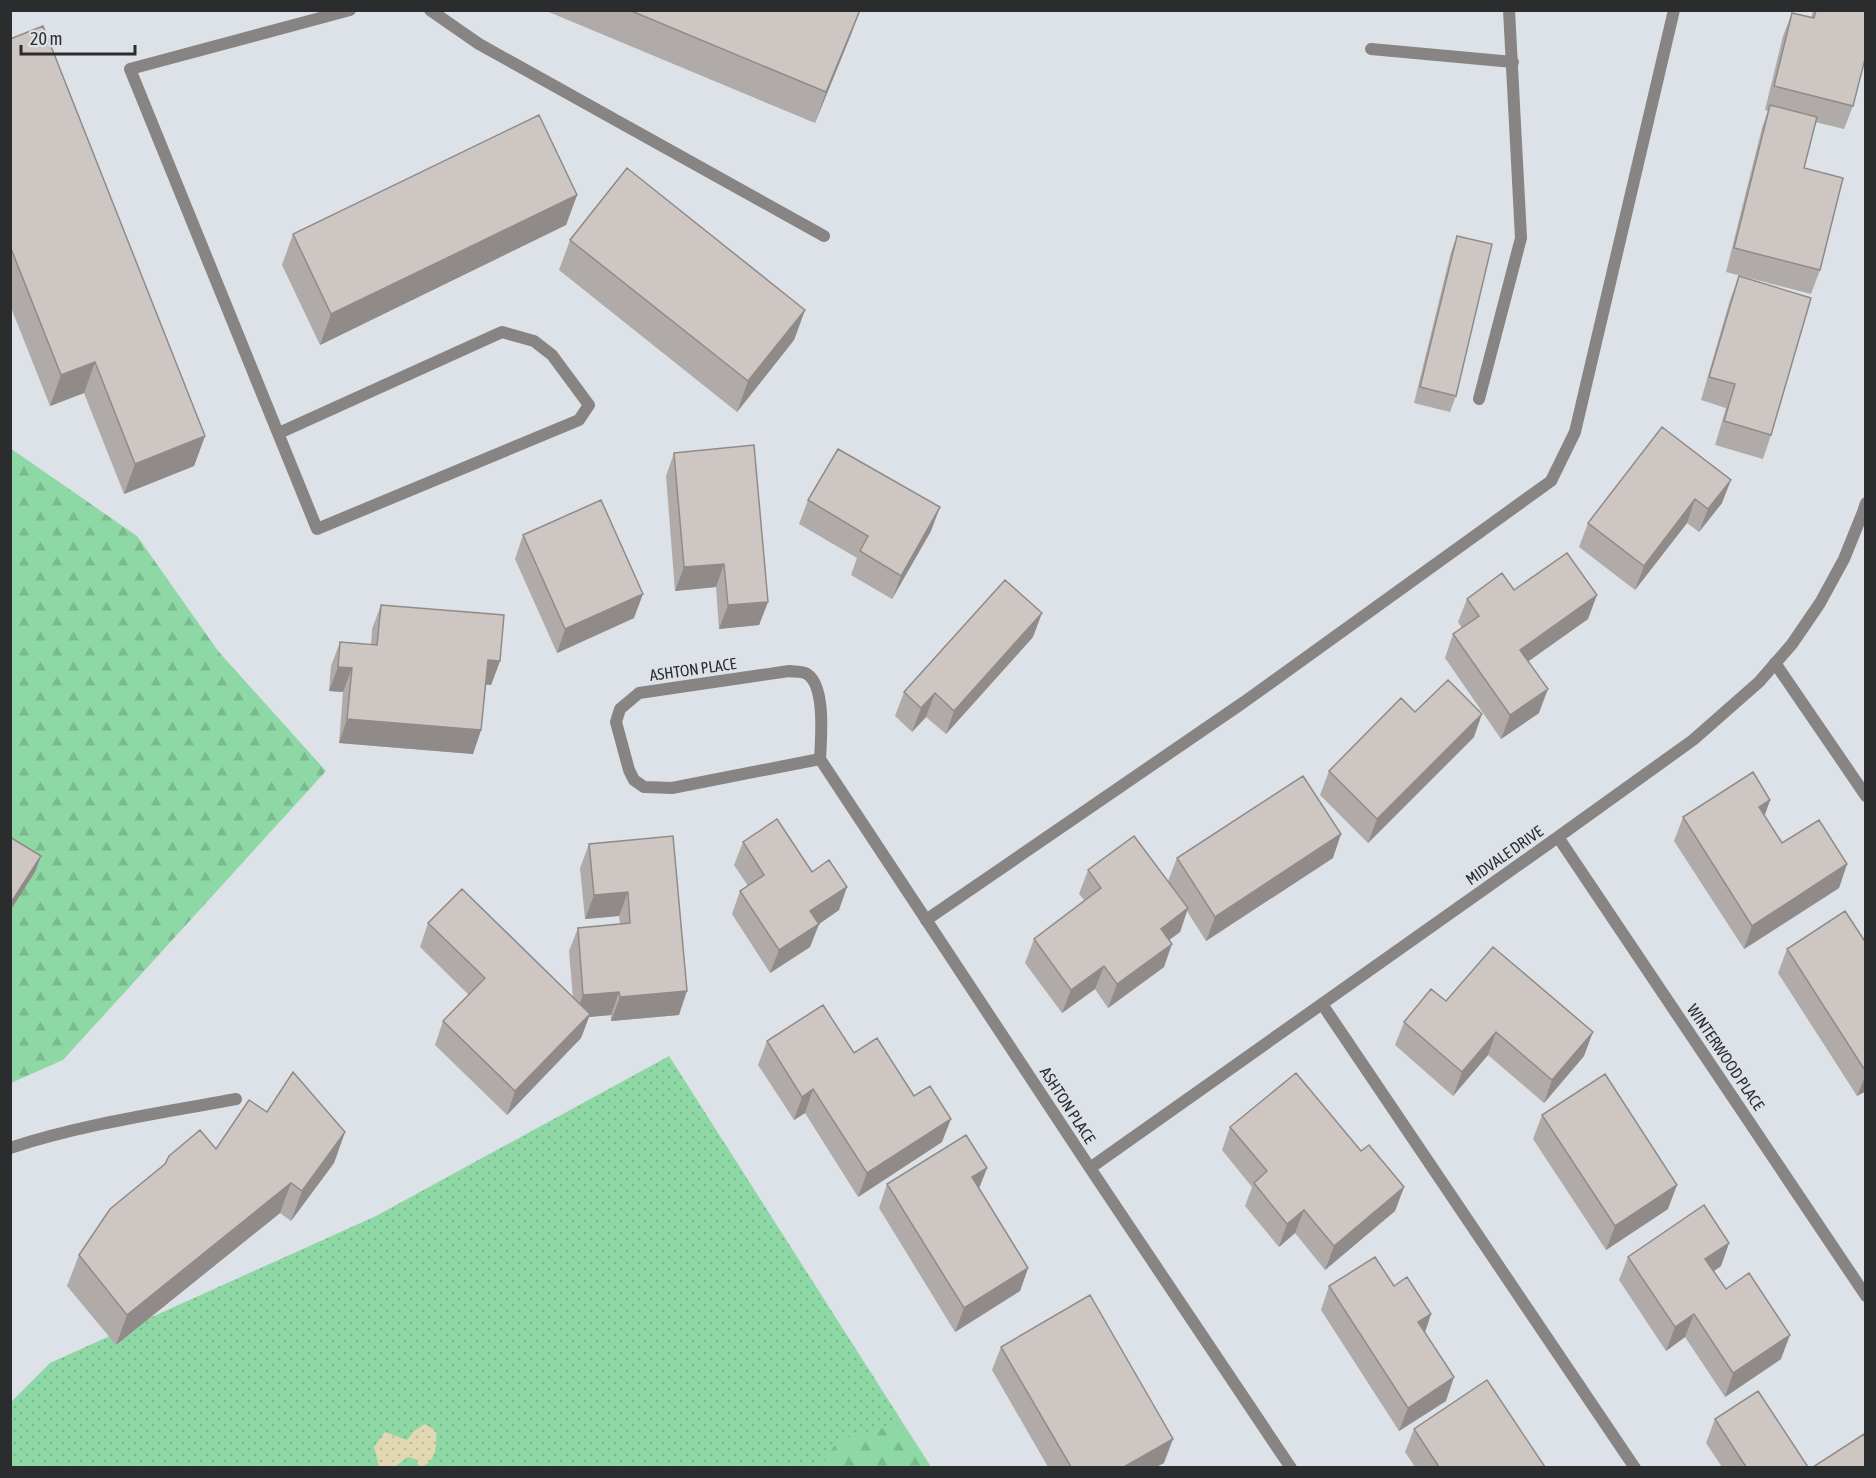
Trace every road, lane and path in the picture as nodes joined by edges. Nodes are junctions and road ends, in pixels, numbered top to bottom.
1 (350, 10) edge
2 (430, 10) edge
3 (1509, 10) edge
4 (1674, 10) edge
5 (1371, 49) dead end
6 (1513, 62) junction
7 (824, 236) dead end
8 (1479, 399) dead end
9 (279, 433) junction
10 (1866, 503) edge
11 (1775, 663) junction
12 (820, 759) junction
13 (1866, 796) edge
14 (1558, 837) junction
15 (926, 920) junction
16 (1322, 1004) junction
17 (236, 1100) dead end
18 (10, 1148) edge
19 (1090, 1168) junction
20 (1866, 1296) edge
21 (1291, 1467) edge
22 (1635, 1467) edge

1 - 9 street
2 - 7 street
3 - 6 street
4 - 15 street
5 - 6 street
6 - 8 street
9 - 9 street
10 - 11 street, MIDVALE DRIVE
11 - 13 street
11 - 14 street, MIDVALE DRIVE
12 - 12 street, ASHTON PLACE
12 - 15 street, ASHTON PLACE
14 - 16 street, MIDVALE DRIVE
14 - 20 street, WINTERWOOD PLACE
15 - 19 street, ASHTON PLACE
16 - 19 street, MIDVALE DRIVE
16 - 22 street
17 - 18 street
19 - 21 street, ASHTON PLACE

